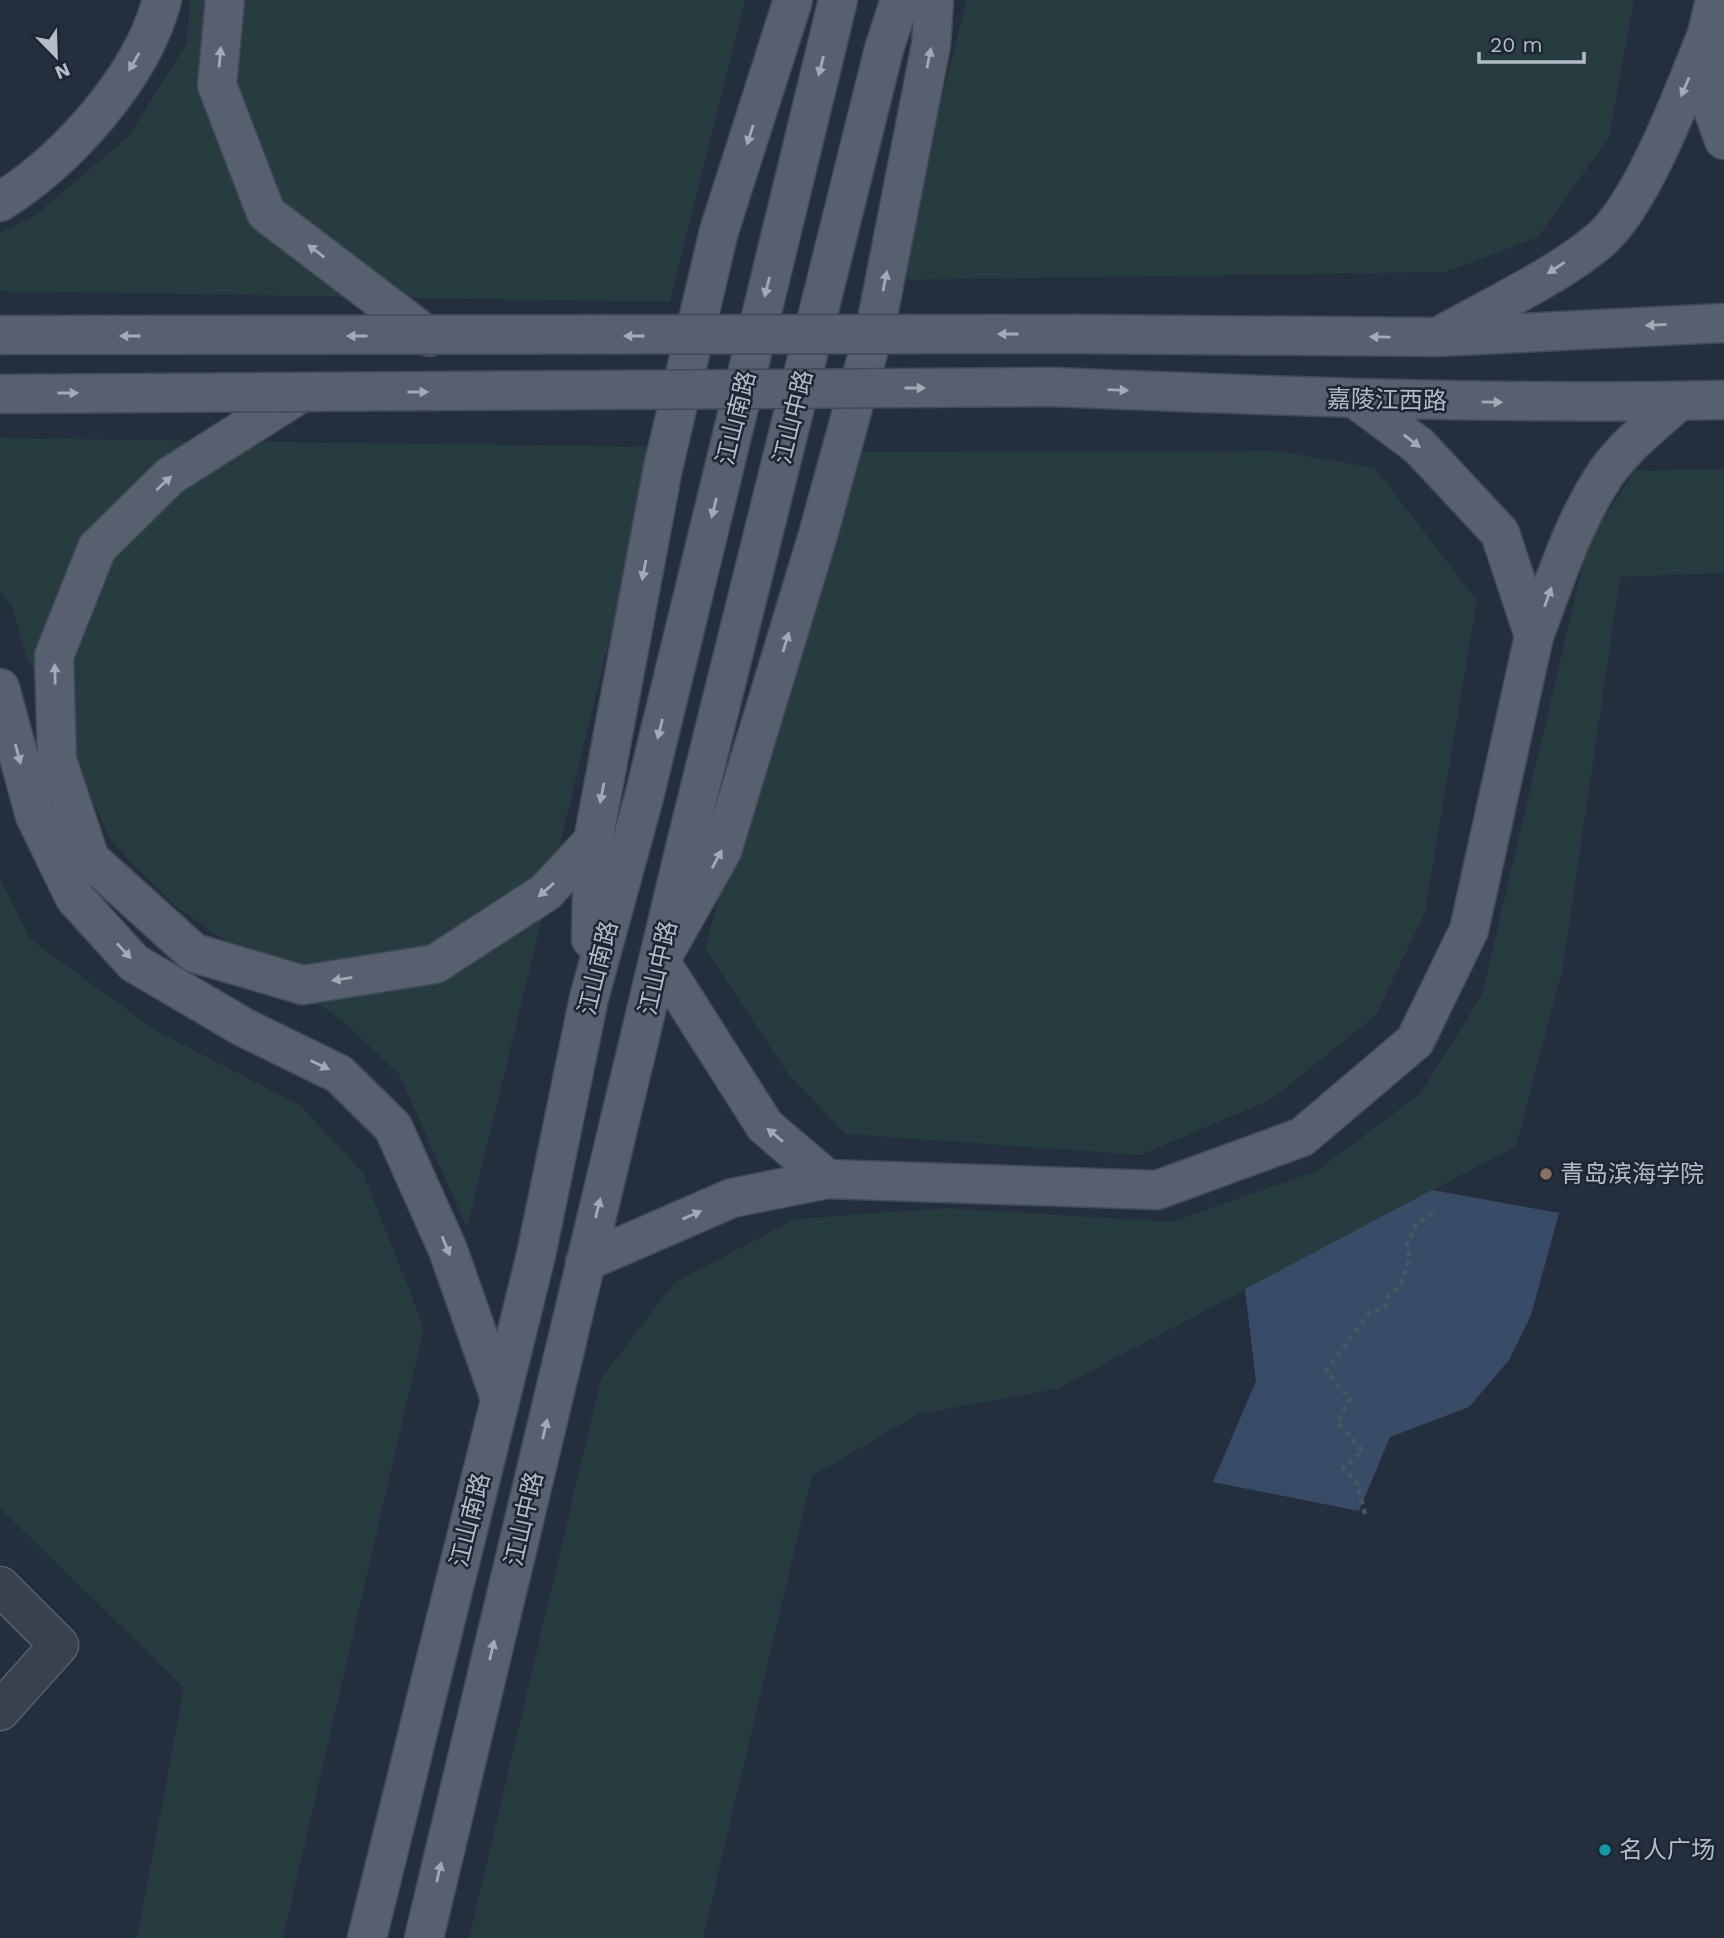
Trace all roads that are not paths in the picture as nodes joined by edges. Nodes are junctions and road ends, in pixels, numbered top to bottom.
1 (162, 0) edge
2 (225, 0) edge
3 (838, 0) edge
4 (900, 0) edge
5 (934, 0) edge
6 (792, 1) edge
7 (1711, 17) edge
8 (1724, 139) edge
9 (0, 202) edge
10 (1724, 323) edge
11 (0, 335) edge
12 (429, 337) junction
13 (1437, 337) junction
14 (301, 393) junction
15 (0, 394) edge
16 (1357, 400) junction
17 (1724, 400) edge
18 (1679, 401) junction
19 (1534, 636) junction
20 (0, 688) edge
21 (593, 841) junction
22 (660, 961) junction
23 (589, 998) junction
24 (827, 1179) junction
25 (585, 1262) junction
26 (500, 1398) junction
27 (0, 1586) edge
28 (0, 1711) edge
29 (367, 1938) edge
30 (424, 1938) edge

1 -> 9 main road
12 -> 2 main road
3 -> 23 main road, 江山南路
4 - 22 main road, 江山中路
22 -> 5 main road
6 -> 21 main road
7 - 8 main road
7 -> 13 main road
10 -> 13 main road
12 -> 11 main road, bridge
13 -> 12 main road, bridge
15 -> 14 main road, 嘉陵江西路, bridge
14 -> 16 main road, 嘉陵江西路, bridge
21 -> 14 main road
16 -> 18 main road, 嘉陵江西路
16 -> 19 main road
17 - 18 main road, 嘉陵江西路
19 -> 18 main road
19 - 24 main road
20 -> 26 main road
21 - 23 main road
24 -> 22 main road
25 -> 22 main road, 江山中路
23 - 26 main road, 江山南路
25 -> 24 main road
30 -> 25 main road, 江山中路
26 - 29 main road, 江山南路
27 - 28 street

